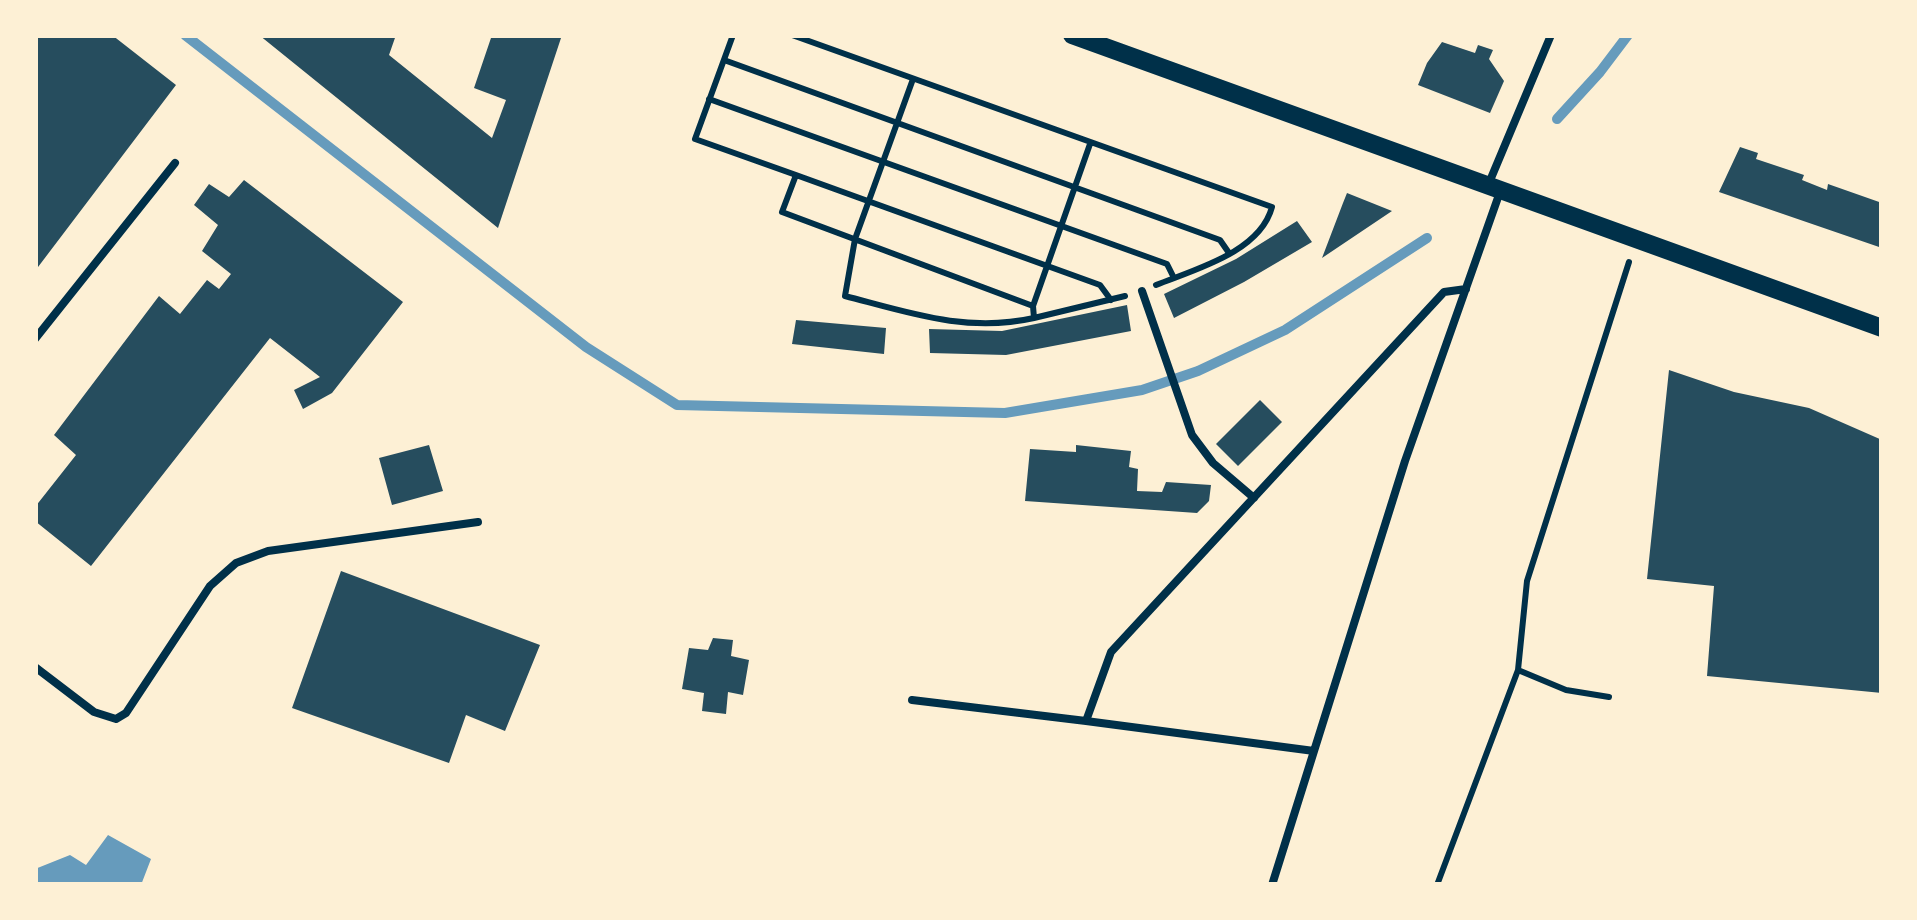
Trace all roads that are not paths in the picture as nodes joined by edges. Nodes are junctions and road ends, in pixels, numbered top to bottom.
1 (1072, 35) edge
2 (1551, 35) edge
3 (176, 163) dead end
4 (1495, 187) junction
5 (1466, 288) junction
6 (1142, 291) road end
7 (1882, 328) edge
8 (35, 339) edge
9 (1254, 498) junction
10 (478, 522) dead end
11 (35, 667) edge
12 (912, 700) dead end
13 (1086, 721) junction
14 (1314, 750) junction
15 (1272, 885) edge

1 - 4 street
2 - 4 lane
3 - 8 lane
4 - 5 lane
4 - 7 street
5 - 9 lane
5 - 14 lane
6 - 9 lane
9 - 13 lane
10 - 11 lane
12 - 13 lane
13 - 14 lane
14 - 15 lane

